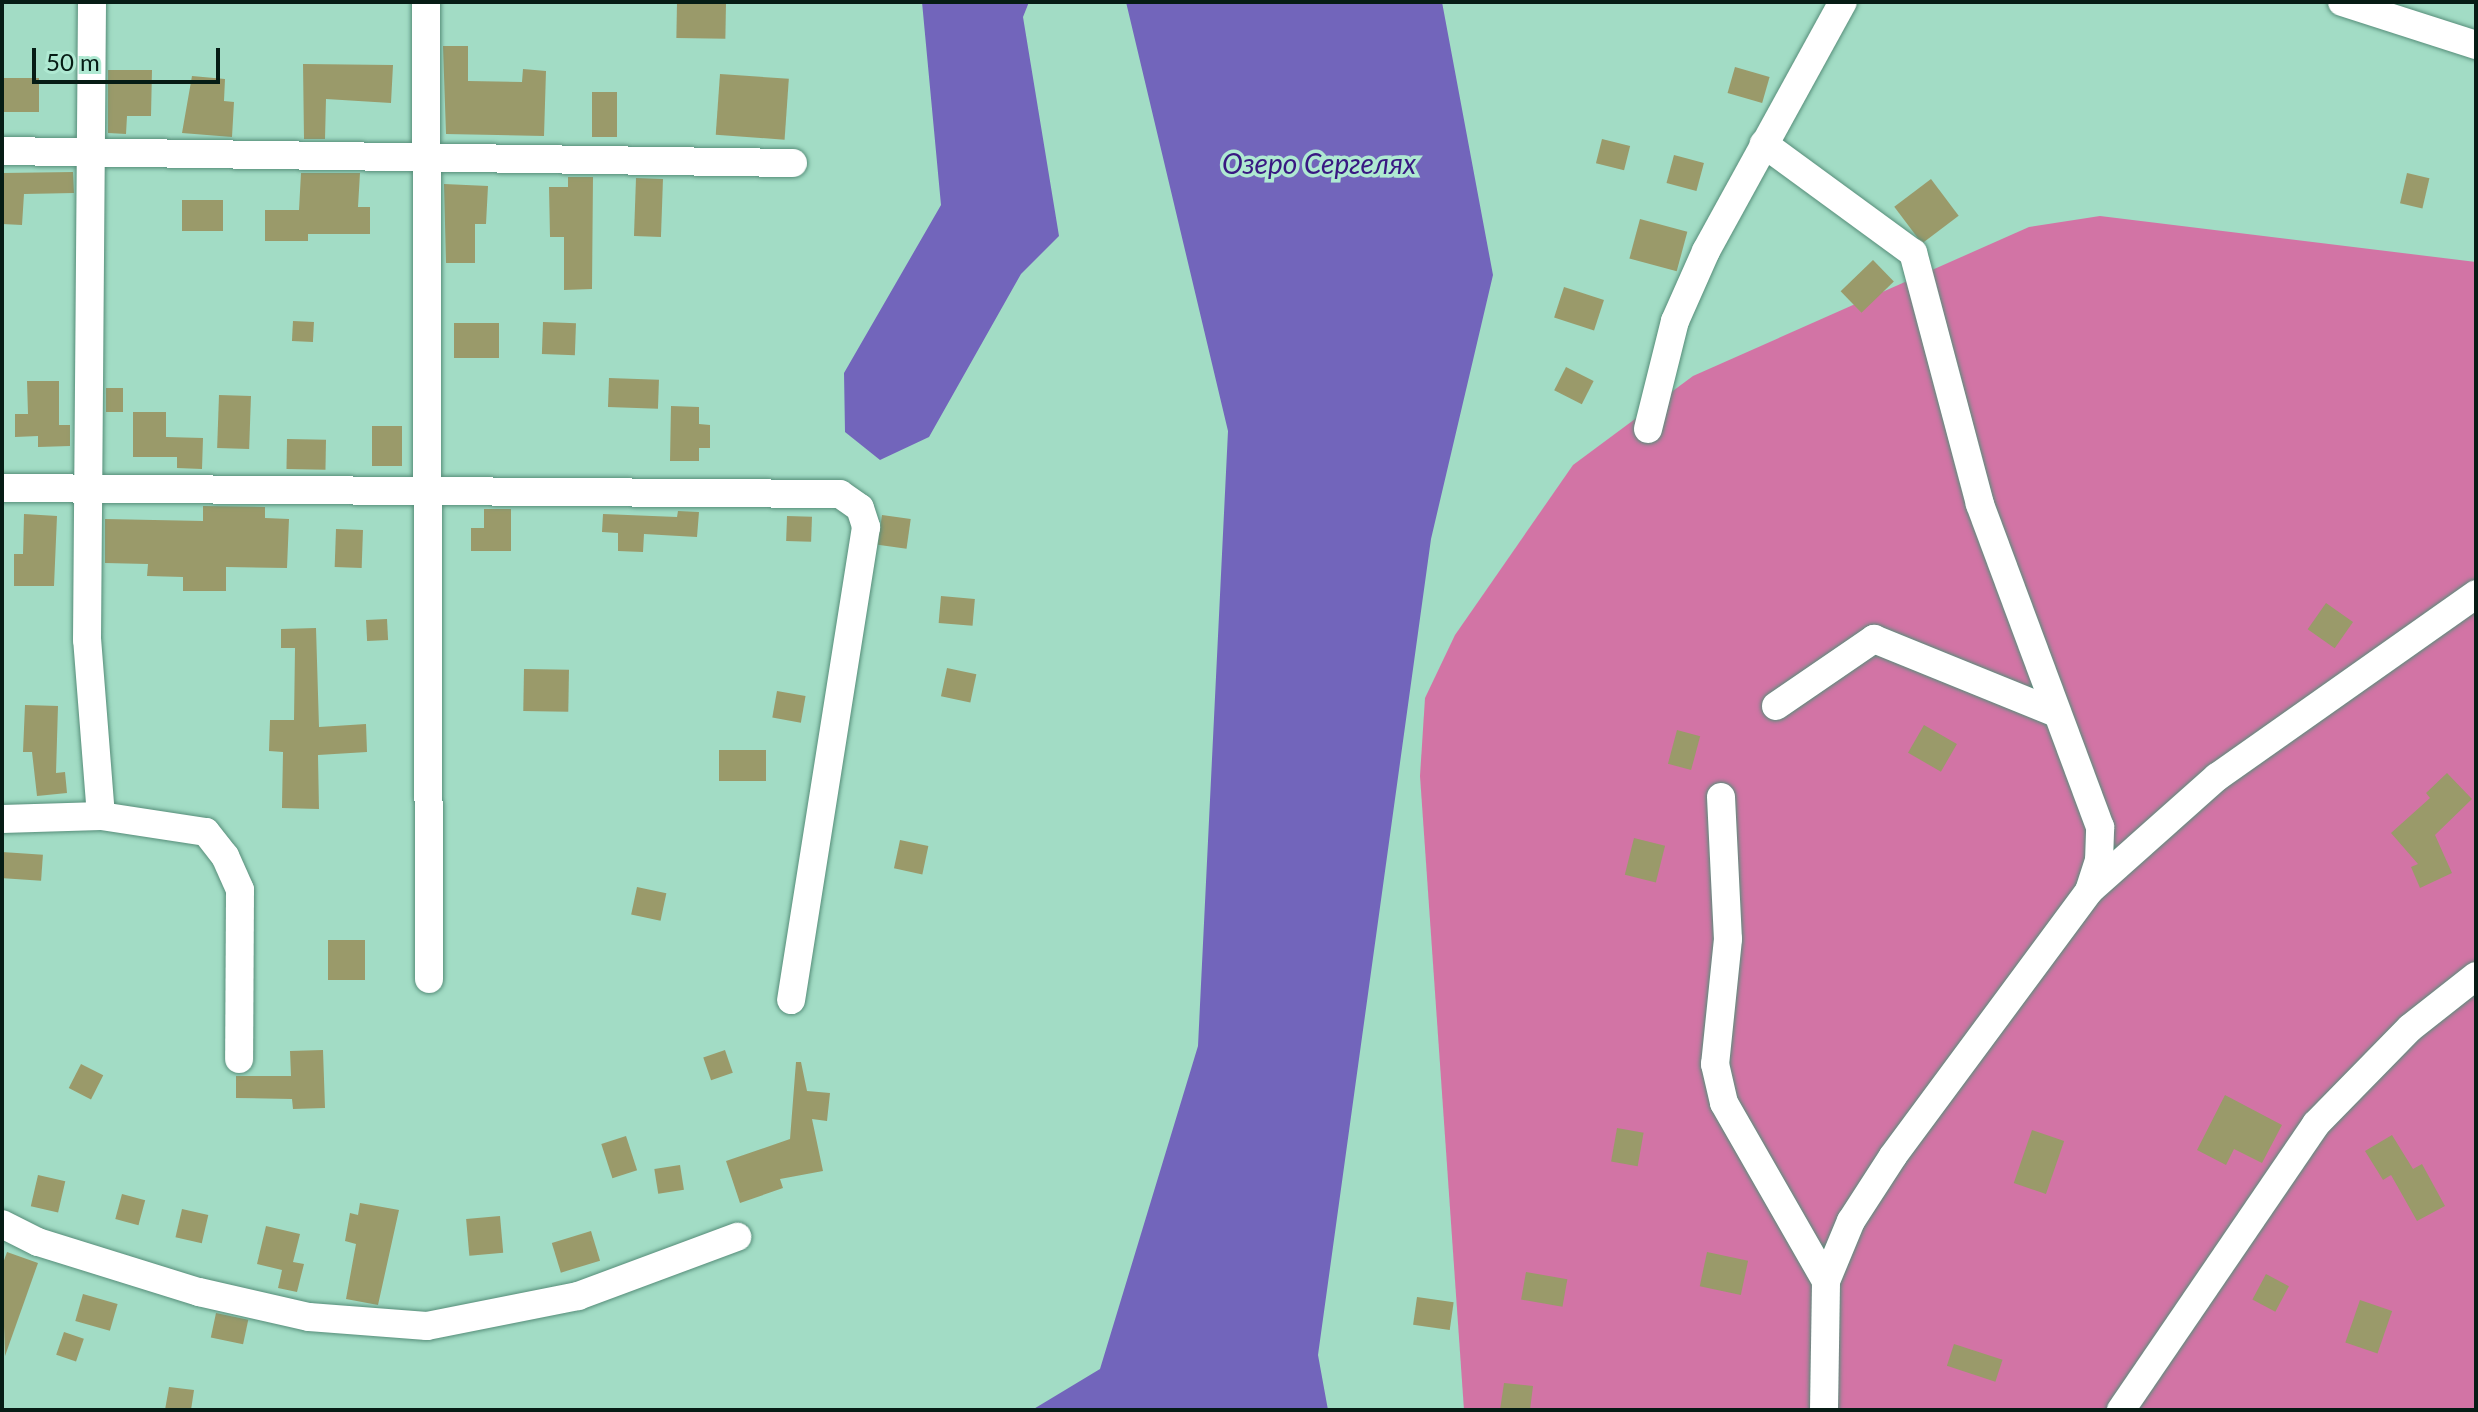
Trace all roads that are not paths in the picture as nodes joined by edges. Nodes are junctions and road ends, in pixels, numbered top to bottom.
1 (92, 2) edge
2 (426, 2) edge
3 (1843, 2) edge
4 (2342, 2) edge
5 (2476, 45) edge
6 (1764, 144) junction
7 (2, 151) edge
8 (90, 151) junction
9 (424, 157) junction
10 (793, 163) dead end
11 (1648, 429) dead end
12 (2, 488) edge
13 (88, 489) junction
14 (430, 491) junction
15 (2476, 594) edge
16 (1776, 706) dead end
17 (2056, 713) junction
18 (1721, 797) dead end
19 (101, 816) junction
20 (2, 819) edge
21 (2089, 891) junction
22 (2476, 976) edge
23 (429, 979) dead end
24 (791, 1000) dead end
25 (239, 1059) dead end
26 (2, 1224) edge
27 (737, 1237) dead end
28 (1826, 1281) junction
29 (1824, 1410) edge
30 (2121, 1410) edge

1 - 8 street
2 - 9 street
3 - 6 street
4 - 5 street
6 - 11 street
6 - 17 street
7 - 8 street
8 - 9 street
8 - 13 street
9 - 10 street
9 - 14 street
12 - 13 street
13 - 14 street
13 - 19 street
14 - 23 street
14 - 24 street
15 - 21 street
16 - 17 street
17 - 21 street
18 - 28 street
19 - 20 street
19 - 25 street
21 - 28 street
22 - 30 street
26 - 27 street
28 - 29 street

